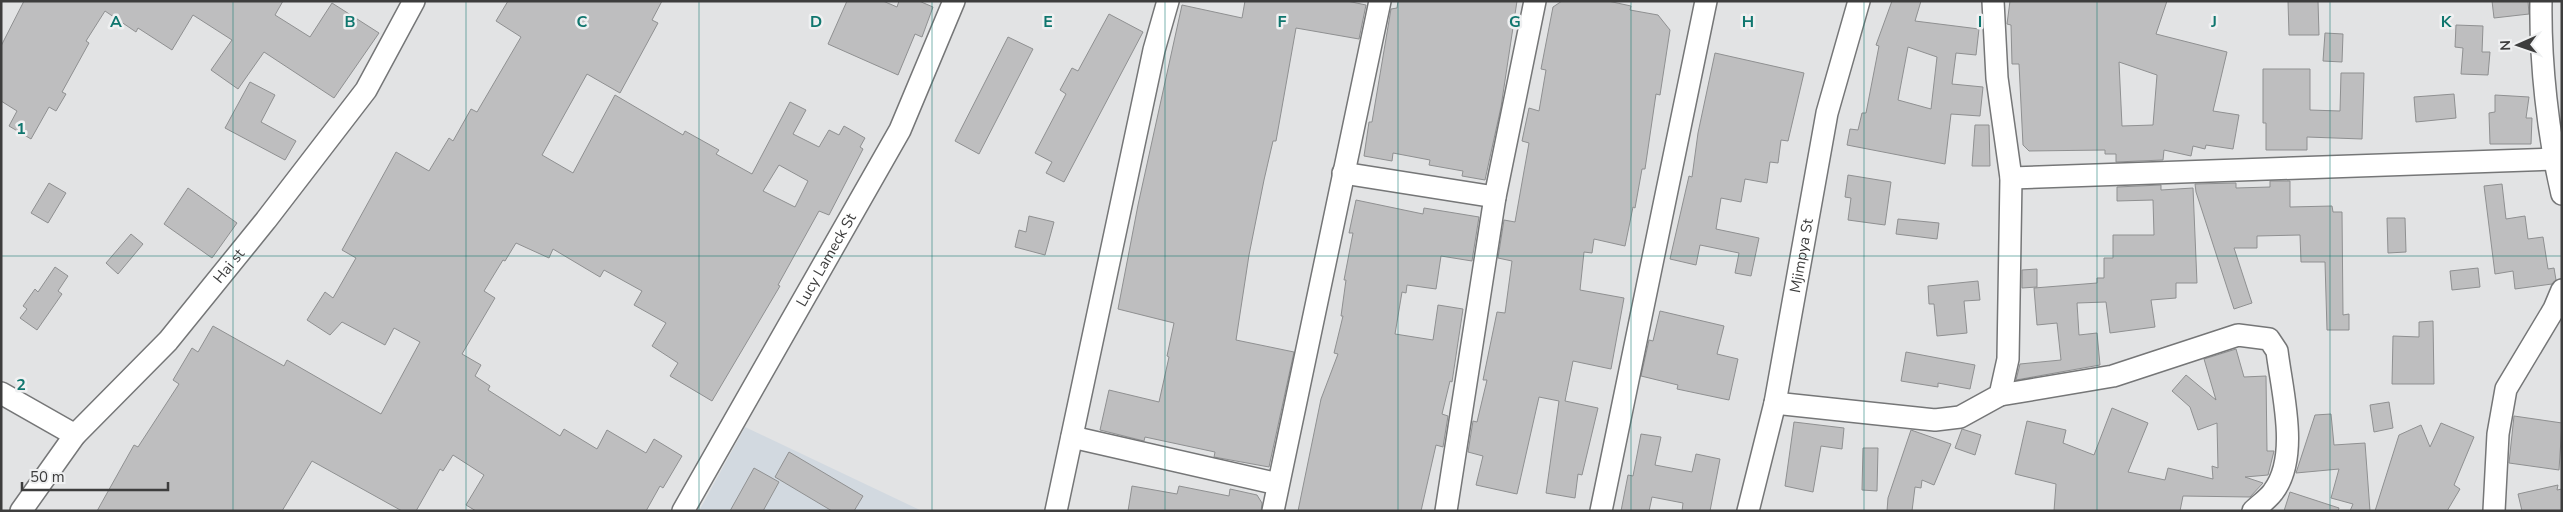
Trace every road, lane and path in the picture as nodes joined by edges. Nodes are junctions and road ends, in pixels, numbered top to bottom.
1 (414, 1) edge
2 (954, 1) edge
3 (1168, 1) edge
4 (1380, 1) edge
5 (1535, 1) edge
6 (1706, 1) edge
7 (1859, 1) edge
8 (1993, 1) edge
9 (2541, 1) edge
10 (2554, 159) junction
11 (1343, 173) junction
12 (2011, 178) junction
13 (2562, 194) edge
14 (1495, 197) junction
15 (2562, 290) edge
16 (1, 393) edge
17 (2000, 395) junction
18 (1774, 403) junction
19 (75, 435) junction
20 (1072, 437) junction
21 (1278, 484) junction
22 (1453, 508) edge
23 (20, 511) edge
24 (683, 511) edge
25 (1056, 511) edge
26 (1273, 511) edge
27 (1601, 511) edge
28 (1748, 511) edge
29 (2253, 511) edge
30 (2494, 511) edge

1 - 19 street, Hai st
2 - 24 street, Lucy Lameck St
3 - 20 street
4 - 11 street
5 - 14 street
6 - 27 street
7 - 18 street, Mjimpya St
8 - 12 street
9 - 10 street
10 - 12 street
10 - 13 street
11 - 14 street
11 - 21 street
12 - 17 street
14 - 22 street
15 - 30 street
16 - 19 street
17 - 18 street
17 - 29 street
18 - 28 street, Mjimpya St
19 - 23 street, Hai st
20 - 21 street
20 - 25 street
21 - 26 street

